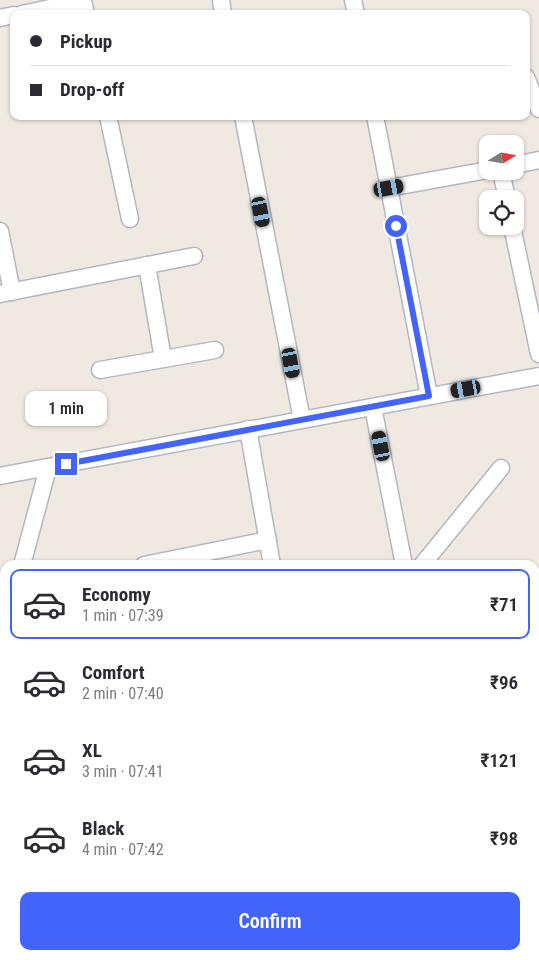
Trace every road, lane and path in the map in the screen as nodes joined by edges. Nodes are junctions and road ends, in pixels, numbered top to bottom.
1 (87, 5) edge
2 (51, 10) edge
3 (530, 87) edge
4 (539, 109) edge
5 (109, 120) edge
6 (244, 120) edge
7 (376, 120) edge
8 (539, 160) edge
9 (524, 163) edge
10 (479, 172) edge
11 (389, 188) junction
12 (130, 219) dead end
13 (0, 230) edge
14 (514, 235) edge
15 (194, 256) dead end
16 (146, 265) junction
17 (6, 293) edge
18 (214, 350) dead end
19 (539, 354) edge
20 (163, 360) junction
21 (100, 370) dead end
22 (539, 376) edge
23 (429, 396) junction
24 (373, 407) junction
25 (302, 420) junction
26 (248, 429) junction
27 (48, 468) junction
28 (501, 468) dead end
29 (0, 476) edge
30 (268, 540) junction
31 (23, 560) edge
32 (169, 560) edge
33 (271, 560) edge
34 (401, 560) edge
35 (426, 560) edge

1 - 2 street
3 - 4 street
5 - 12 street
6 - 25 street
7 - 11 street
8 - 9 street
10 - 11 street
11 - 23 street
13 - 17 street
14 - 19 street
15 - 16 street
16 - 17 street
16 - 20 street
18 - 20 street
20 - 21 street
22 - 23 street
23 - 24 street
24 - 25 street
24 - 34 street
25 - 26 street
26 - 27 street
26 - 30 street
27 - 29 street
27 - 31 street
28 - 35 street
30 - 32 street
30 - 33 street

